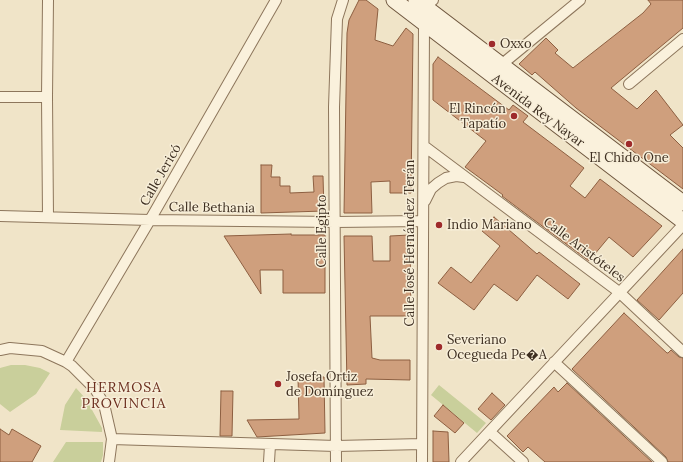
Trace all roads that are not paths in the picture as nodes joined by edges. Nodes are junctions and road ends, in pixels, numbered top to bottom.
1 (48, 0) edge
2 (276, 0) edge
3 (343, 0) edge
4 (394, 0) edge
5 (580, 0) edge
6 (425, 2) edge
7 (424, 24) junction
8 (683, 39) edge
9 (501, 65) junction
10 (628, 84) dead end
11 (0, 97) edge
12 (47, 97) junction
13 (424, 146) junction
14 (464, 177) junction
15 (683, 203) edge
16 (424, 204) junction
17 (0, 216) edge
18 (48, 217) junction
19 (150, 220) junction
20 (423, 221) junction
21 (683, 221) edge
22 (335, 222) junction
23 (683, 225) edge
24 (619, 292) junction
25 (0, 350) edge
26 (683, 352) edge
27 (66, 362) junction
28 (554, 362) junction
29 (490, 432) junction
30 (112, 439) junction
31 (270, 444) junction
32 (422, 444) junction
33 (336, 446) junction
34 (109, 462) edge
35 (268, 462) edge
36 (336, 462) edge
37 (422, 462) edge
38 (461, 462) edge
39 (523, 462) edge
40 (662, 462) edge

1 - 12 street
2 - 19 street, Calle Jericó
3 - 22 street, Calle Egipto
4 - 7 main road, Avenida Rey Nayar
5 - 9 street
6 - 9 main road, Avenida Rey Nayar
7 - 13 street, Calle José Hernández Terán
7 - 21 main road, Avenida Rey Nayar
8 - 10 street
9 - 15 main road, Avenida Rey Nayar
11 - 12 street
12 - 18 street
13 - 14 street, Calle Aristóteles
13 - 16 street, Calle José Hernández Terán
14 - 16 street
14 - 24 street, Calle Aristóteles
16 - 20 street, Calle José Hernández Terán
17 - 18 street, Calle Bethania
18 - 19 street, Calle Bethania
19 - 22 street, Calle Bethania
19 - 27 street, Calle Jericó
20 - 22 street, Calle Bethania
20 - 32 street, Calle José Hernández Terán
22 - 33 street, Calle Egipto
23 - 24 street
24 - 26 street, Calle Aristóteles
24 - 28 street
25 - 27 street
27 - 30 street
28 - 29 street
28 - 40 street
29 - 38 street
29 - 39 street
30 - 31 street
30 - 34 street
31 - 33 street
31 - 35 street
32 - 33 street
32 - 37 street, Calle José Hernández Terán
33 - 36 street, Calle Egipto

